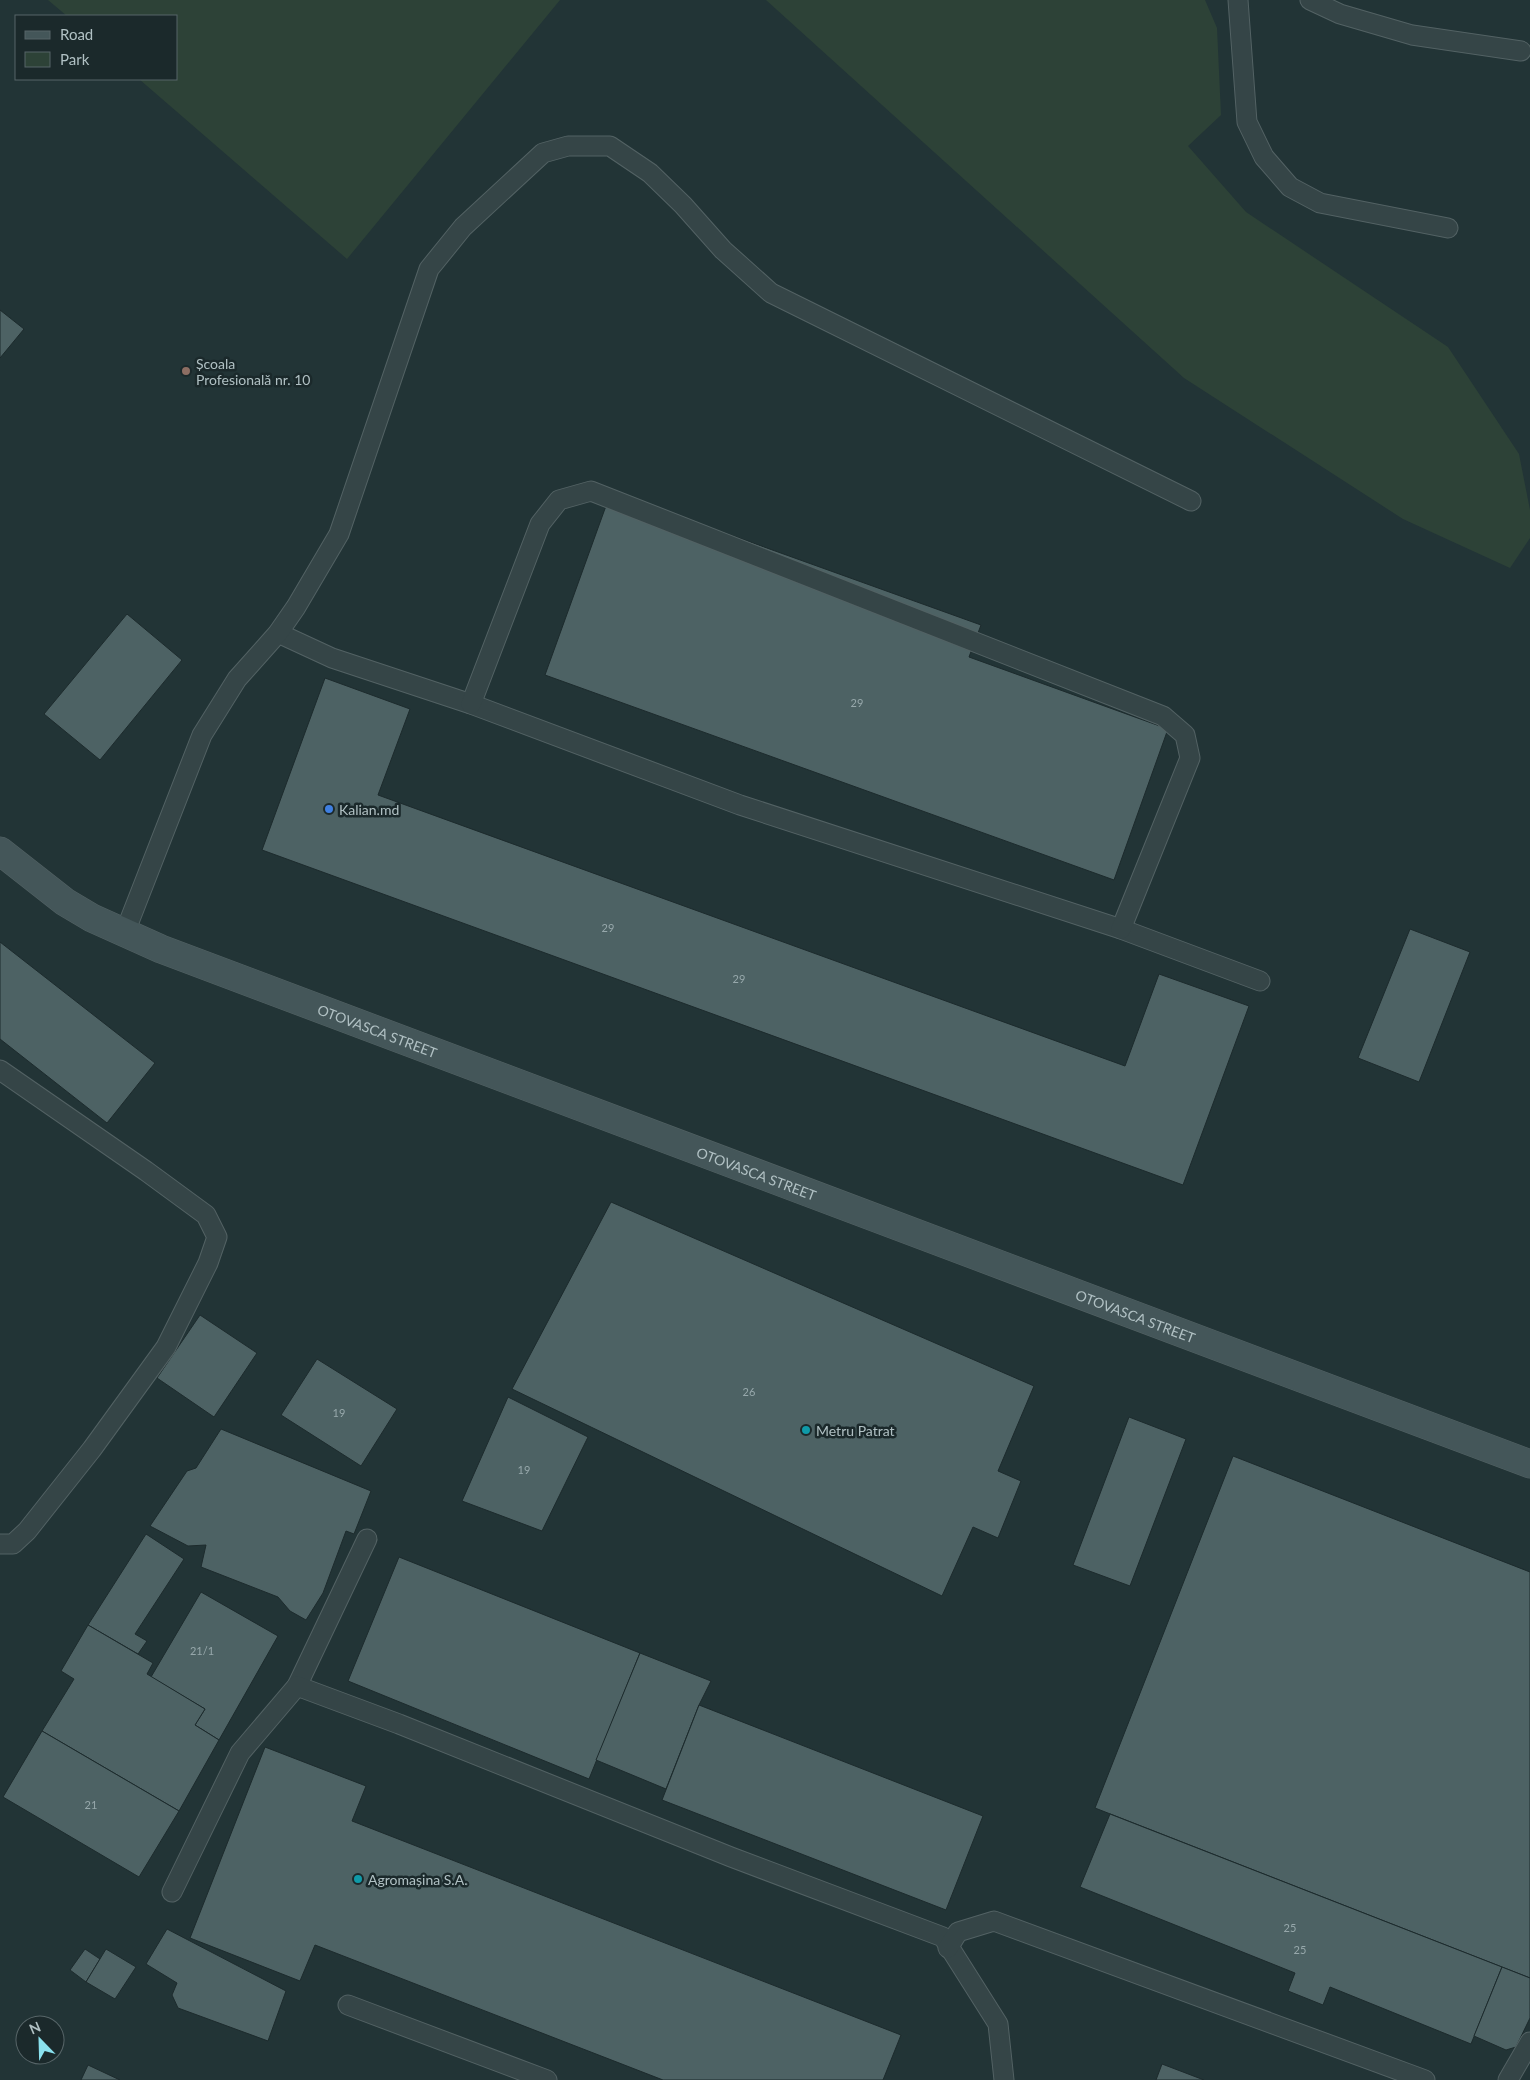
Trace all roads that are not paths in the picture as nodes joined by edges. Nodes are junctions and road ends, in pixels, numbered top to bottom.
1 (1238, 0) edge
2 (1310, 0) edge
3 (1521, 51) dead end
4 (1448, 228) dead end
5 (1191, 501) dead end
6 (278, 633) junction
7 (472, 704) junction
8 (0, 851) edge
9 (1121, 929) junction
10 (126, 932) junction
11 (1260, 981) dead end
12 (0, 1070) edge
13 (1530, 1464) edge
14 (367, 1539) dead end
15 (0, 1544) edge
16 (297, 1686) junction
17 (172, 1892) dead end
18 (948, 1948) junction
19 (348, 2005) dead end
20 (1530, 2042) edge
21 (547, 2080) edge
22 (1004, 2080) edge
23 (1424, 2080) edge
24 (1508, 2080) edge

1 - 4 lane
2 - 3 lane
5 - 6 lane
6 - 7 lane
6 - 10 lane
7 - 9 lane
7 - 9 lane
8 - 10 street, OTOVASCA STREET
9 - 11 lane
10 - 13 street, OTOVASCA STREET
12 - 15 lane
14 - 16 lane
16 - 17 lane
16 - 18 lane
18 - 22 lane
18 - 23 lane
19 - 21 lane
20 - 24 lane

